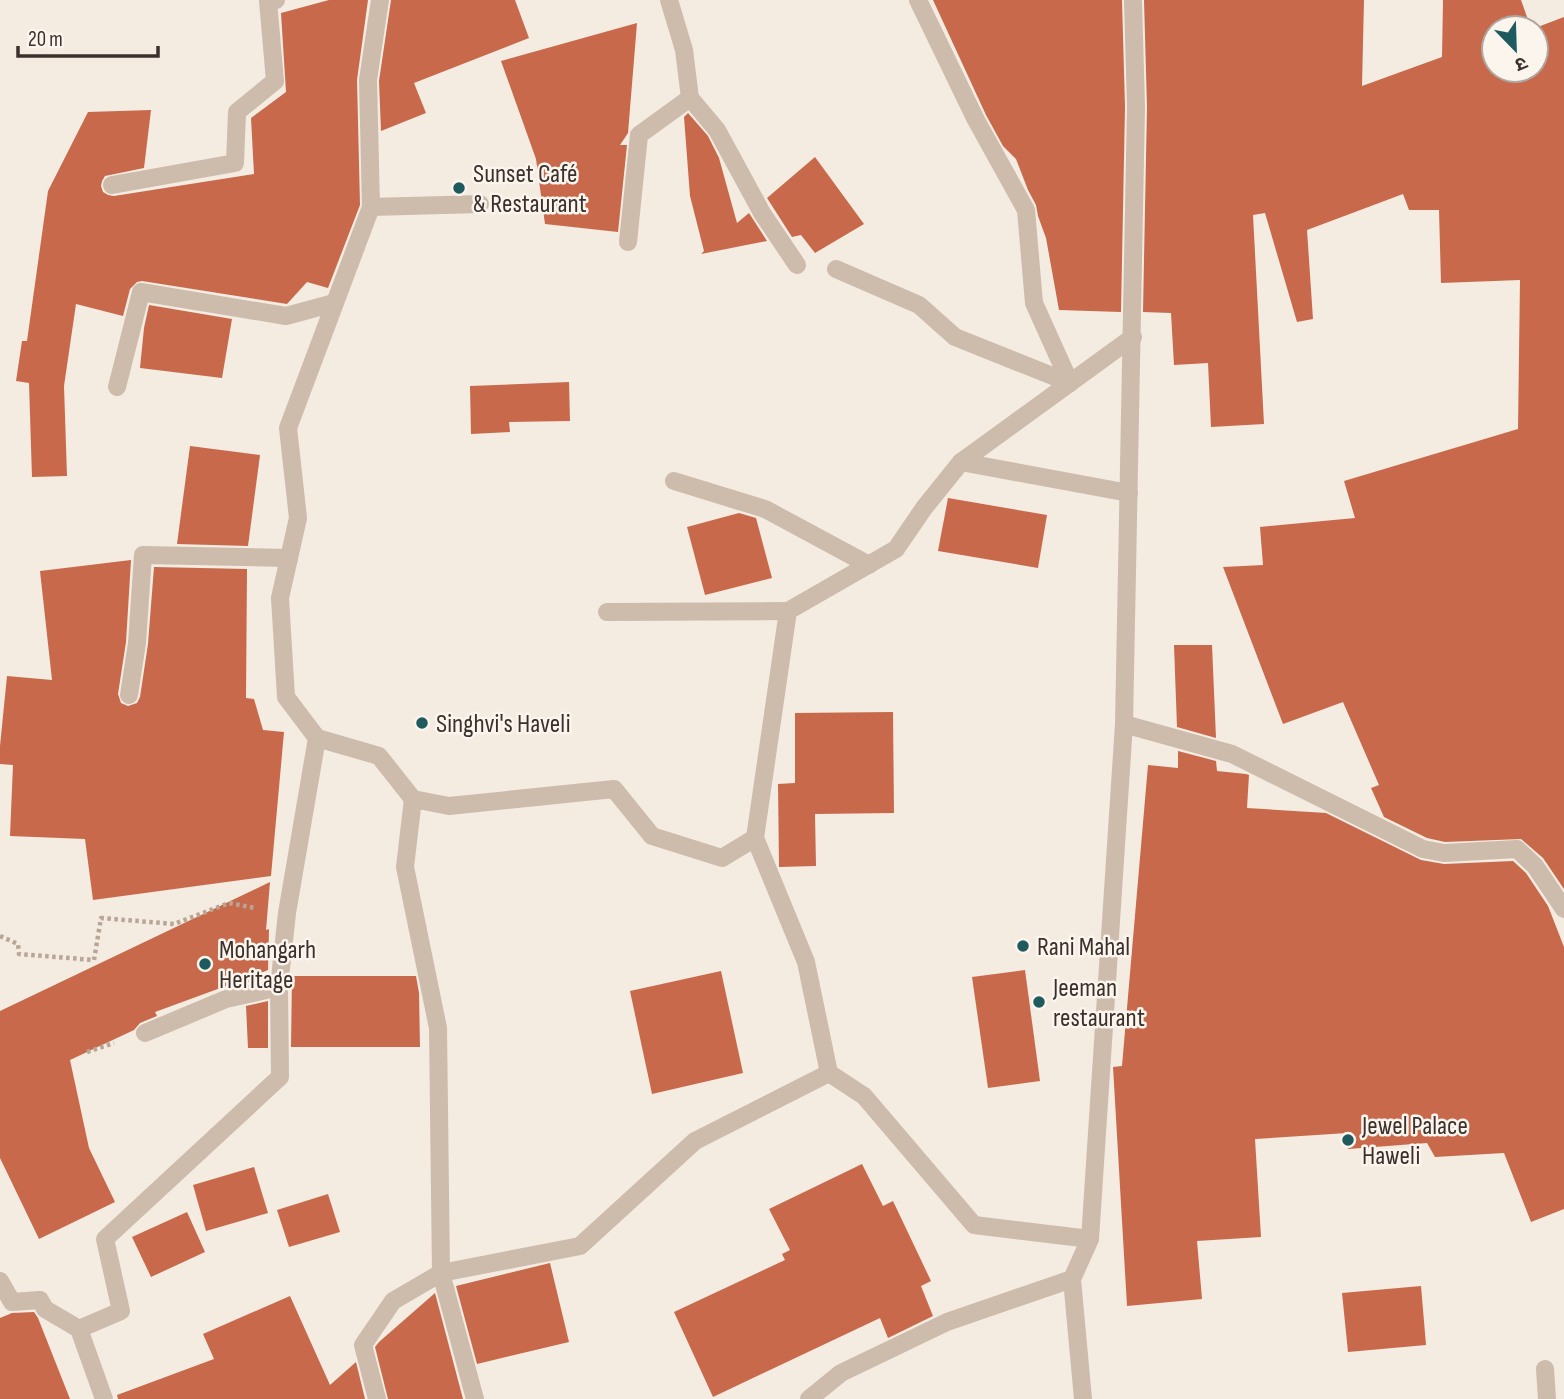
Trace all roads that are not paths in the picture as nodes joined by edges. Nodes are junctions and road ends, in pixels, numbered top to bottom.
1 (276, 0) edge
2 (380, 0) edge
3 (669, 0) edge
4 (918, 0) edge
5 (1133, 0) edge
6 (690, 98) junction
7 (112, 184) dead end
8 (480, 204) dead end
9 (371, 207) junction
10 (628, 242) dead end
11 (797, 265) dead end
12 (836, 269) dead end
13 (334, 303) junction
14 (1133, 337) junction
15 (1070, 383) junction
16 (117, 387) dead end
17 (961, 462) junction
18 (674, 481) dead end
19 (1129, 493) junction
20 (289, 558) junction
21 (869, 565) junction
22 (788, 611) junction
23 (607, 612) dead end
24 (129, 695) dead end
25 (1124, 724) junction
26 (317, 738) junction
27 (413, 799) junction
28 (755, 838) junction
29 (1564, 909) edge
30 (279, 987) junction
31 (145, 1033) dead end
32 (829, 1073) junction
33 (1090, 1239) junction
34 (441, 1273) junction
35 (1073, 1279) junction
36 (0, 1281) edge
37 (79, 1329) junction
38 (1545, 1368) dead end
39 (104, 1399) edge
40 (377, 1399) edge
41 (475, 1399) edge
42 (809, 1399) edge
43 (1083, 1399) edge
44 (1547, 1399) edge

1 - 7 street
2 - 9 street
3 - 6 street
4 - 15 street
5 - 14 street
6 - 10 street
6 - 11 street
8 - 9 street
9 - 13 street
12 - 15 street
13 - 16 street
13 - 20 street
14 - 15 street
14 - 19 street
15 - 17 street
17 - 19 street
17 - 21 street
18 - 21 street
19 - 25 street
20 - 24 street
20 - 26 street
21 - 22 street
22 - 23 street
22 - 28 street
25 - 29 street
25 - 33 street
26 - 27 street
26 - 30 street
27 - 28 street
27 - 34 street
28 - 32 street
30 - 31 street
30 - 37 street
32 - 33 street
32 - 34 street
33 - 35 street
34 - 40 street
34 - 41 street
35 - 42 street
35 - 43 street
36 - 37 street
37 - 39 street
38 - 44 street

